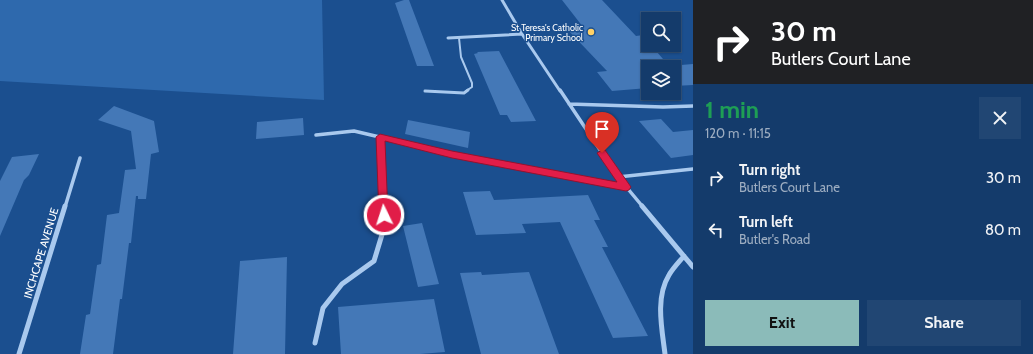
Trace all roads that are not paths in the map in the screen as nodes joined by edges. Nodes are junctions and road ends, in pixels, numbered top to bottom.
1 (502, 0) edge
2 (522, 34) junction
3 (448, 38) dead end
4 (460, 38) junction
5 (425, 91) dead end
6 (569, 104) junction
7 (693, 106) edge
8 (316, 135) dead end
9 (380, 137) junction
10 (80, 158) dead end
11 (693, 169) edge
12 (618, 177) junction
13 (626, 187) junction
14 (684, 256) junction
15 (693, 268) edge
16 (315, 343) dead end
17 (19, 354) edge
18 (665, 354) edge

1 - 2 street
2 - 4 street
2 - 6 street
3 - 4 street
4 - 5 lane
6 - 7 street
6 - 12 street
8 - 9 street
9 - 13 street
9 - 16 street
10 - 17 street, INCHCAPE AVENUE
11 - 12 street
12 - 13 street
13 - 14 street
14 - 15 street
14 - 18 street

